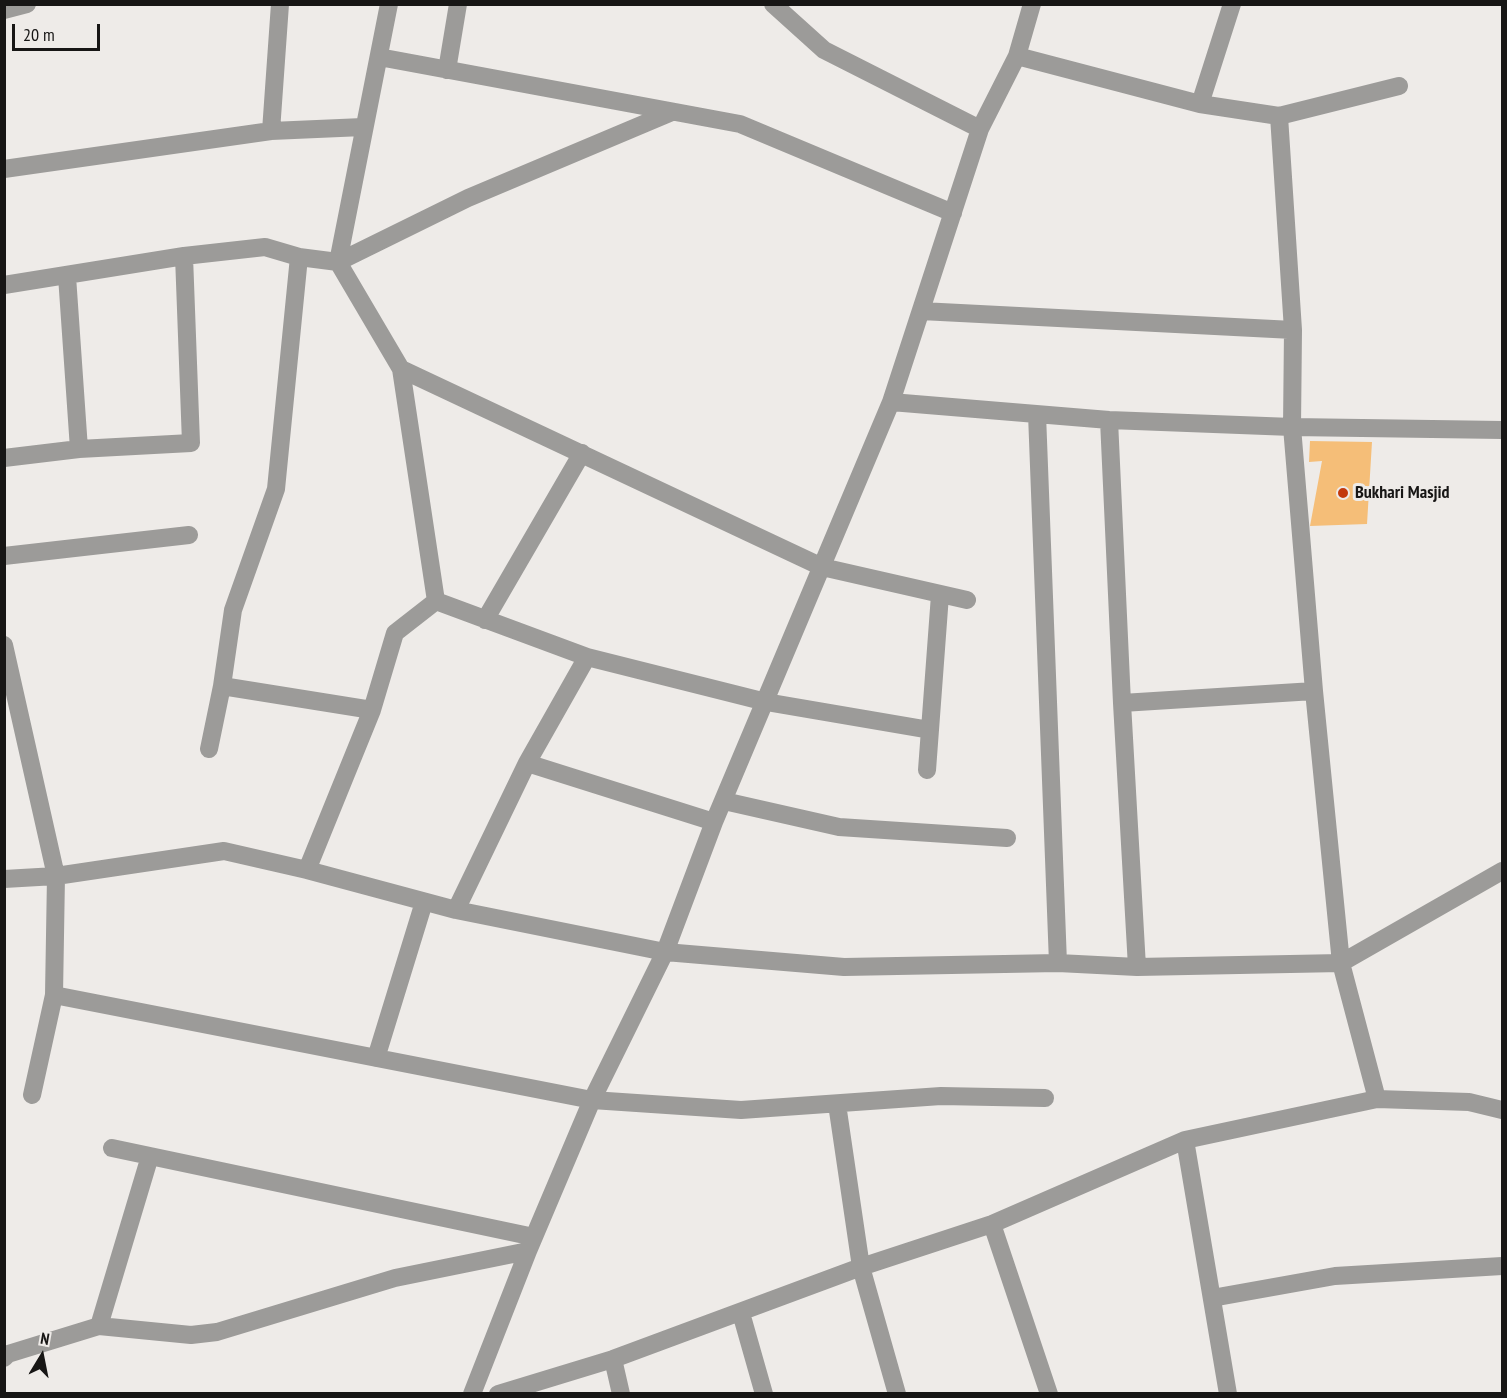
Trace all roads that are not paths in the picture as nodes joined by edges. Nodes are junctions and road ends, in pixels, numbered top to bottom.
1 (27, 4) edge
2 (280, 4) edge
3 (389, 4) edge
4 (458, 4) edge
5 (773, 4) edge
6 (1032, 4) edge
7 (1232, 4) edge
8 (4, 10) edge
9 (1017, 56) junction
10 (379, 57) junction
11 (447, 70) junction
12 (1399, 86) dead end
13 (1200, 104) junction
14 (672, 112) junction
15 (1279, 116) junction
16 (363, 127) junction
17 (980, 129) junction
18 (271, 131) junction
19 (4, 169) edge
20 (953, 213) junction
21 (184, 256) junction
22 (299, 257) junction
23 (338, 262) junction
24 (67, 276) junction
25 (4, 285) edge
26 (921, 311) junction
27 (1293, 330) junction
28 (401, 369) junction
29 (891, 402) junction
30 (1037, 414) junction
31 (1109, 420) junction
32 (1292, 427) junction
33 (1503, 430) edge
34 (79, 449) junction
35 (582, 453) junction
36 (4, 458) edge
37 (189, 535) dead end
38 (4, 556) edge
39 (822, 567) junction
40 (940, 595) junction
41 (967, 600) dead end
42 (436, 601) junction
43 (485, 620) junction
44 (4, 645) edge
45 (587, 657) junction
46 (222, 686) junction
47 (1314, 691) junction
48 (766, 702) junction
49 (1122, 703) junction
50 (372, 710) junction
51 (930, 730) junction
52 (208, 749) dead end
53 (527, 763) junction
54 (927, 770) dead end
55 (724, 801) junction
56 (714, 822) junction
57 (1007, 838) dead end
58 (307, 870) junction
59 (1503, 871) edge
60 (56, 876) junction
61 (4, 879) edge
62 (424, 902) junction
63 (456, 910) junction
64 (665, 952) junction
65 (1058, 963) junction
66 (1341, 963) junction
67 (1137, 967) junction
68 (54, 995) junction
69 (376, 1058) junction
70 (32, 1095) dead end
71 (1045, 1098) dead end
72 (592, 1100) junction
73 (1377, 1100) junction
74 (837, 1104) junction
75 (1503, 1110) edge
76 (1185, 1140) junction
77 (112, 1148) dead end
78 (150, 1156) junction
79 (992, 1224) junction
80 (531, 1244) junction
81 (1503, 1266) edge
82 (861, 1267) junction
83 (1212, 1298) junction
84 (741, 1313) junction
85 (99, 1326) junction
86 (4, 1358) edge
87 (613, 1359) junction
88 (472, 1394) edge
89 (498, 1394) edge
90 (621, 1394) edge
91 (764, 1394) edge
92 (897, 1394) edge
93 (1049, 1394) edge
94 (1228, 1394) edge

1 - 8 street
2 - 18 street
3 - 10 street
4 - 11 street
5 - 17 street
6 - 9 street
7 - 13 street
9 - 13 street
9 - 17 street
10 - 11 street
10 - 16 street
11 - 14 street
12 - 15 street
13 - 15 street
14 - 20 street
14 - 23 street
15 - 27 street
16 - 18 street
16 - 23 street
17 - 20 street
18 - 19 street
20 - 26 street
21 - 22 street
21 - 24 street
21 - 34 street
22 - 23 street
22 - 46 street
23 - 28 street
24 - 25 street
24 - 34 street
26 - 27 street
26 - 29 street
27 - 32 street
28 - 35 street
28 - 42 street
29 - 30 street
29 - 39 street
30 - 31 street
30 - 65 street
31 - 32 street
31 - 49 street
32 - 33 street
32 - 47 street
34 - 36 street
35 - 39 street
35 - 43 street
37 - 38 street
39 - 40 street
39 - 48 street
40 - 41 street
40 - 51 street
42 - 43 street
42 - 50 street
43 - 45 street
44 - 60 street
45 - 48 street
45 - 53 street
46 - 50 street
46 - 52 street
47 - 49 street
47 - 66 street
48 - 51 street
48 - 55 street
49 - 67 street
50 - 58 street
51 - 54 street
53 - 56 street
53 - 63 street
55 - 56 street
55 - 57 street
56 - 64 street
58 - 60 street
58 - 62 street
59 - 66 street
60 - 61 street
60 - 68 street
62 - 63 street
62 - 69 street
63 - 64 street
64 - 65 street
64 - 72 street
65 - 67 street
66 - 67 street
66 - 73 street
68 - 69 street
68 - 70 street
69 - 72 street
71 - 74 street
72 - 74 street
72 - 80 street
73 - 75 street
73 - 76 street
74 - 82 street
76 - 79 street
76 - 83 street
77 - 78 street
78 - 80 street
78 - 85 street
79 - 82 street
79 - 93 street
80 - 85 street
80 - 88 street
81 - 83 street
82 - 84 street
82 - 92 street
83 - 94 street
84 - 87 street
84 - 91 street
85 - 86 street
87 - 89 street
87 - 90 street

